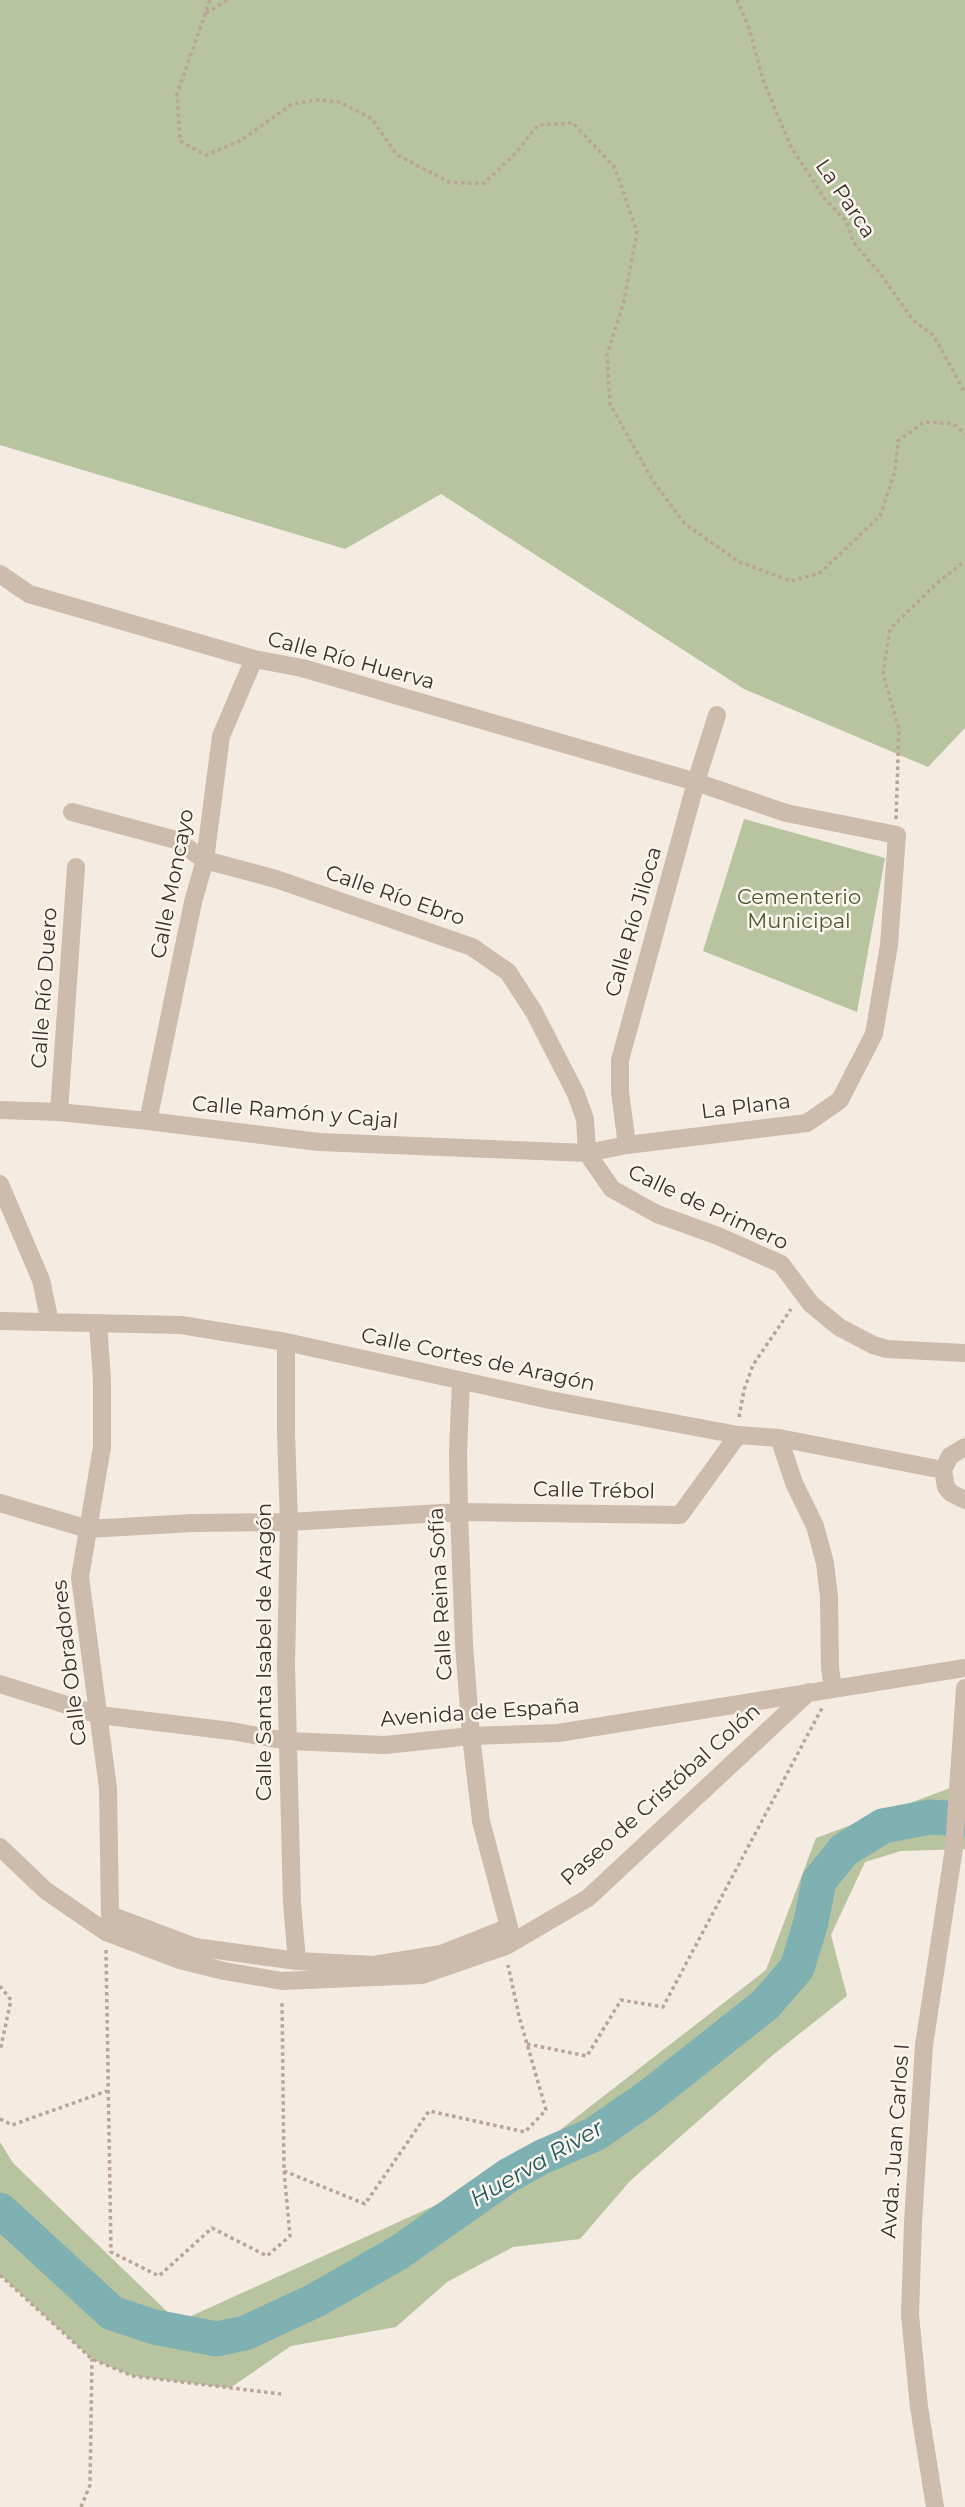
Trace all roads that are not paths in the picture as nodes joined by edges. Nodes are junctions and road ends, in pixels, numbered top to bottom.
1 (0, 574) edge
2 (254, 659) junction
3 (717, 715) dead end
4 (696, 782) junction
5 (72, 812) dead end
6 (897, 835) joint
7 (205, 860) junction
8 (76, 867) dead end
9 (0, 1110) edge
10 (59, 1112) junction
11 (148, 1121) junction
12 (627, 1145) junction
13 (587, 1153) junction
14 (0, 1184) edge
15 (0, 1321) edge
16 (50, 1322) junction
17 (99, 1323) junction
18 (286, 1342) junction
19 (965, 1353) edge
20 (461, 1381) junction
21 (738, 1435) junction
22 (779, 1438) junction
23 (965, 1447) edge
24 (943, 1470) junction
25 (962, 1499) edge
26 (0, 1503) edge
27 (459, 1512) junction
28 (965, 1518) edge
29 (289, 1522) junction
30 (88, 1529) junction
31 (965, 1668) edge
32 (0, 1684) edge
33 (833, 1688) junction
34 (965, 1688) edge
35 (809, 1692) junction
36 (99, 1715) junction
37 (471, 1736) junction
38 (287, 1741) junction
39 (0, 1847) edge
40 (108, 1923) junction
41 (509, 1927) joint
42 (297, 1961) junction
43 (935, 2507) edge

1 - 2 street, Calle Río Huerva
2 - 4 street, Calle Río Huerva
2 - 7 street, Calle Moncayo
3 - 4 street, Calle Río Jiloca
4 - 6 street, Calle Río Huerva
4 - 12 street, Calle Río Jiloca
5 - 7 street, Calle Río Ebro
6 - 12 street, La Plana
7 - 11 street, Calle Moncayo
7 - 13 street, Calle Río Ebro
8 - 10 street, Calle Río Duero
9 - 10 street, Calle Ramón y Cajal
10 - 11 street, Calle Ramón y Cajal
11 - 13 street, Calle Ramón y Cajal
12 - 13 street, La Plana
13 - 19 street, Calle de Primero
14 - 16 street
15 - 16 street, Calle Cortes de Aragón
16 - 17 street, Calle Cortes de Aragón
17 - 18 street, Calle Cortes de Aragón
17 - 30 street, Calle Obradores
18 - 20 street, Calle Cortes de Aragón
18 - 29 street, Calle Santa Isabel de Aragón
20 - 21 street, Calle Cortes de Aragón
20 - 27 street, Calle Reina Sofía
21 - 22 street, Calle Cortes de Aragón
21 - 27 street, Calle Trébol
22 - 24 street, Calle Cortes de Aragón
22 - 33 street
23 - 24 street
24 - 25 street
25 - 28 street
26 - 30 street
27 - 29 street
27 - 37 street, Calle Reina Sofía
29 - 30 street
29 - 38 street, Calle Santa Isabel de Aragón
30 - 36 street, Calle Obradores
31 - 33 street, Avenida de España
32 - 36 street, Avenida de España
33 - 35 street, Avenida de España
34 - 43 street, Avda. Juan Carlos I
35 - 37 street, Avenida de España
35 - 40 street, Paseo de Cristóbal Colón
36 - 38 street, Avenida de España
36 - 40 street, Calle Obradores
37 - 38 street, Avenida de España
37 - 41 street, Calle Reina Sofía
38 - 42 street, Calle Santa Isabel de Aragón
39 - 40 street, Paseo de Cristóbal Colón
40 - 42 street, Paseo de Cristóbal Colón
41 - 42 street, Paseo de Cristóbal Colón

